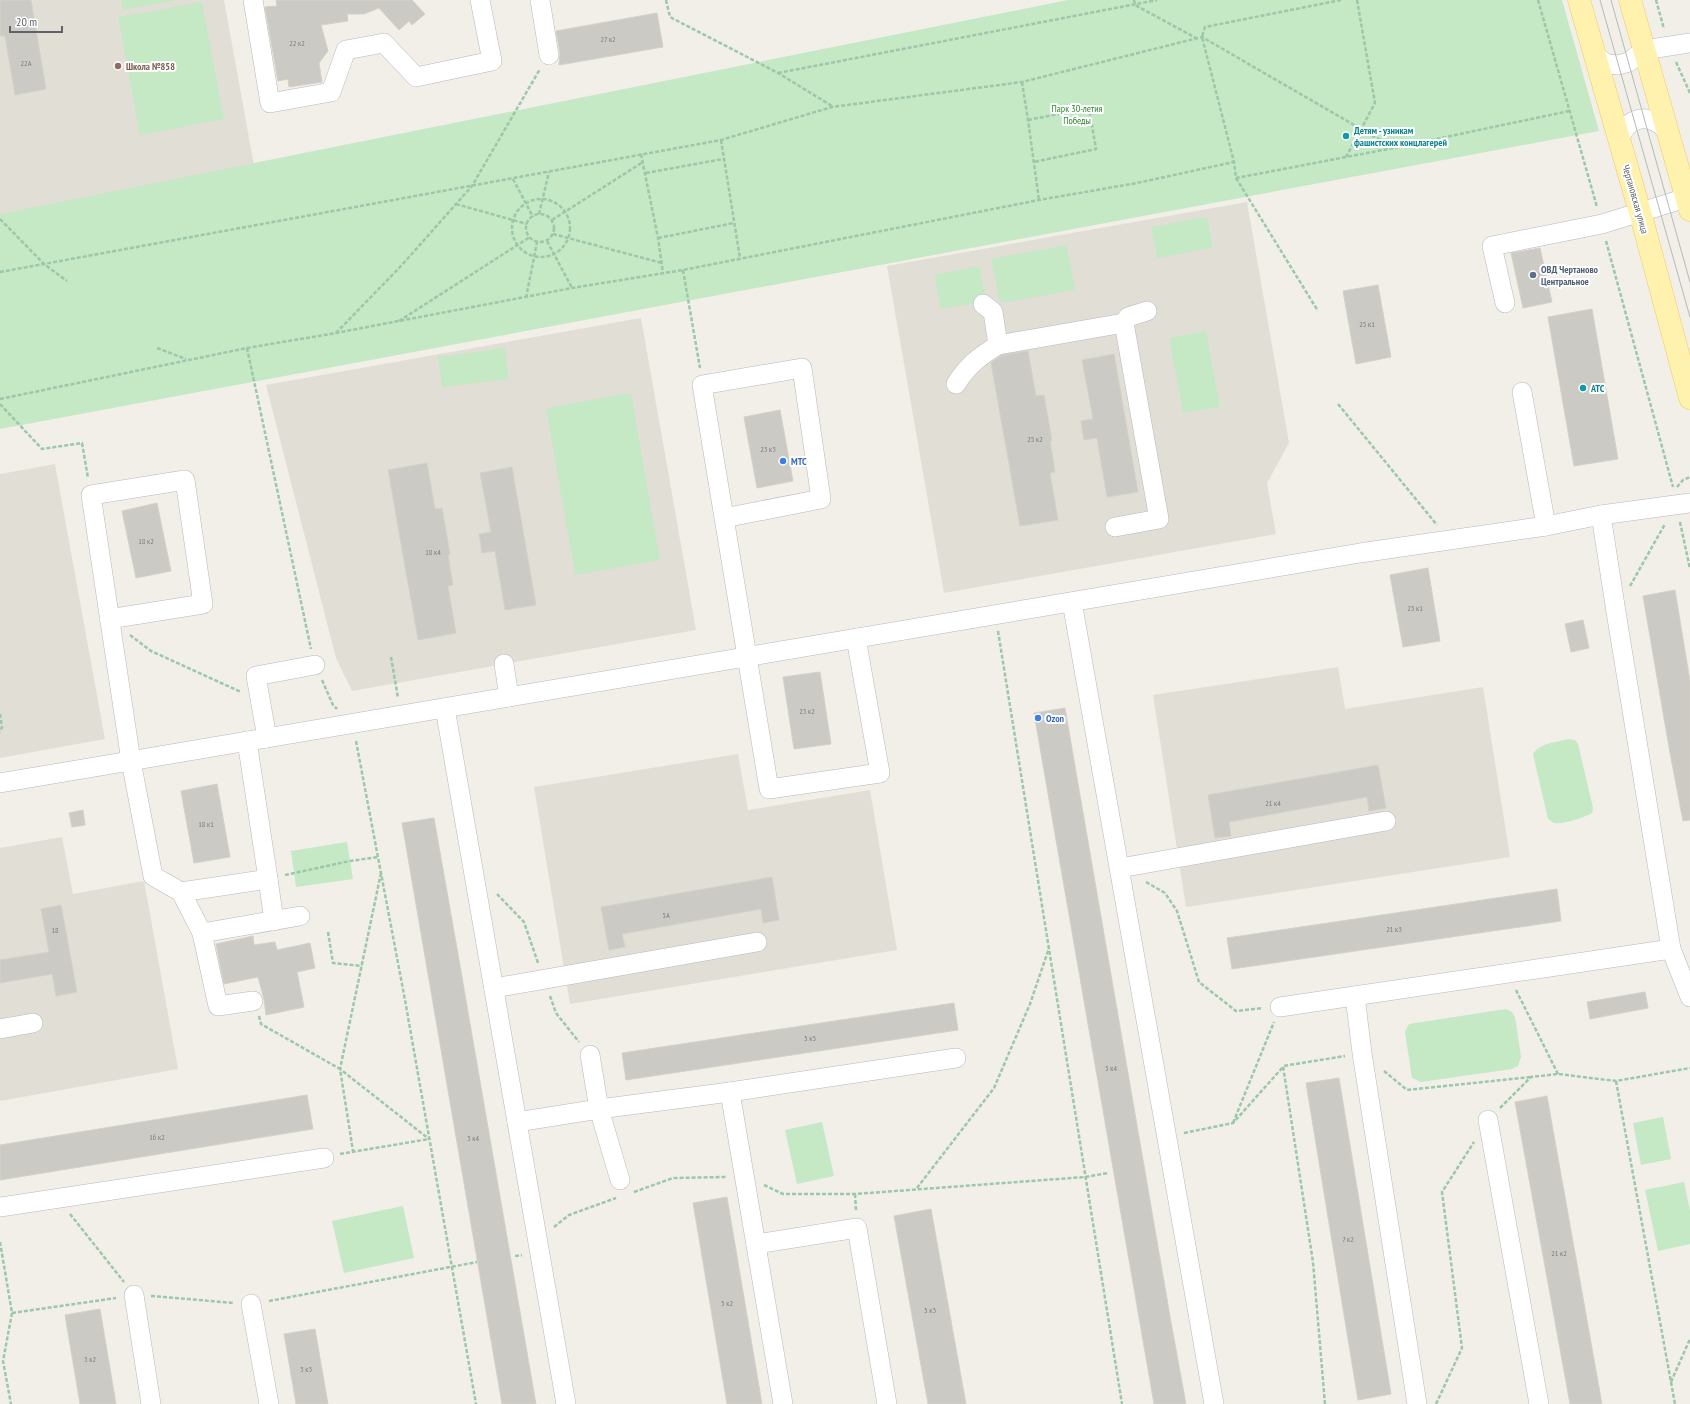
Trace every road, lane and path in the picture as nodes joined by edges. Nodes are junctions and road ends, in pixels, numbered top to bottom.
1 (253, 0) edge
2 (480, 0) edge
3 (540, 0) edge
4 (666, 0) edge
5 (1134, 0) edge
6 (1156, 0) edge
7 (1341, 0) edge
8 (1357, 0) edge
9 (1538, 0) edge
10 (1579, 0) edge
11 (1630, 0) edge
12 (1136, 4) junction
13 (1196, 38) junction
14 (1202, 38) junction
15 (1690, 43) edge
16 (1644, 50) junction
17 (549, 55) joint
18 (1595, 56) junction
19 (778, 73) junction
20 (1022, 82) junction
21 (832, 107) junction
22 (1569, 111) junction
23 (1028, 120) junction
24 (1361, 129) junction
25 (1666, 130) junction
26 (721, 140) junction
27 (1619, 141) junction
28 (1394, 148) junction
29 (641, 154) junction
30 (1346, 157) junction
31 (723, 159) junction
32 (643, 162) junction
33 (1034, 162) junction
34 (1234, 162) junction
35 (549, 172) junction
36 (646, 173) junction
37 (1236, 178) junction
38 (513, 179) junction
39 (472, 186) junction
40 (543, 198) junction
41 (1039, 200) junction
42 (526, 203) junction
43 (456, 204) junction
44 (1688, 204) edge
45 (566, 211) junction
46 (1640, 212) junction
47 (539, 214) junction
48 (533, 216) junction
49 (0, 219) edge
50 (513, 220) junction
51 (552, 220) junction
52 (735, 223) junction
53 (527, 224) junction
54 (1602, 224) junction
55 (553, 234) junction
56 (530, 237) junction
57 (569, 238) junction
58 (658, 238) junction
59 (546, 241) junction
60 (537, 242) junction
61 (517, 245) junction
62 (554, 254) junction
63 (534, 256) junction
64 (740, 258) junction
65 (662, 263) junction
66 (44, 264) junction
67 (683, 270) junction
68 (0, 272) edge
69 (663, 273) junction
70 (67, 280) dead end
71 (572, 288) junction
72 (526, 298) junction
73 (1505, 303) dead end
74 (992, 307) dead end
75 (1147, 311) dead end
76 (1318, 311) dead end
77 (397, 322) junction
78 (1124, 323) junction
79 (336, 333) junction
80 (998, 345) junction
81 (696, 346) dead end
82 (157, 348) dead end
83 (247, 348) junction
84 (186, 360) junction
85 (956, 384) dead end
86 (1522, 392) dead end
87 (1690, 398) edge
88 (0, 399) edge
89 (0, 404) edge
90 (1338, 404) dead end
91 (1690, 478) edge
92 (91, 495) junction
93 (1683, 504) edge
94 (1601, 515) junction
95 (724, 518) junction
96 (1546, 526) junction
97 (1115, 527) dead end
98 (1449, 541) junction
99 (1690, 569) edge
100 (1072, 602) junction
101 (1616, 612) junction
102 (996, 615) junction
103 (109, 619) junction
104 (856, 638) junction
105 (747, 656) junction
106 (391, 657) dead end
107 (504, 664) dead end
108 (315, 665) junction
109 (510, 696) junction
110 (398, 698) dead end
111 (445, 708) junction
112 (262, 711) junction
113 (0, 714) edge
114 (352, 724) junction
115 (0, 732) edge
116 (267, 738) junction
117 (247, 741) junction
118 (131, 761) junction
119 (0, 784) edge
120 (1386, 821) dead end
121 (378, 857) junction
122 (1120, 868) junction
123 (381, 871) junction
124 (268, 879) junction
125 (182, 892) junction
126 (300, 916) dead end
127 (274, 921) junction
128 (328, 932) dead end
129 (202, 933) junction
130 (757, 942) dead end
131 (1049, 947) junction
132 (1671, 949) junction
133 (362, 966) junction
134 (494, 988) junction
135 (1355, 996) junction
136 (1690, 997) edge
137 (253, 1001) joint
138 (1523, 1002) dead end
139 (1280, 1007) junction
140 (33, 1023) dead end
141 (0, 1029) edge
142 (1362, 1053) junction
143 (590, 1055) dead end
144 (956, 1058) dead end
145 (1283, 1066) junction
146 (1690, 1068) edge
147 (340, 1069) junction
148 (1558, 1074) junction
149 (1531, 1077) junction
150 (1616, 1081) junction
151 (1406, 1090) dead end
152 (730, 1092) junction
153 (599, 1109) junction
154 (1488, 1120) junction
155 (517, 1122) junction
156 (1233, 1123) junction
157 (1167, 1136) junction
158 (429, 1139) junction
159 (353, 1151) junction
160 (324, 1158) joint
161 (1108, 1173) dead end
162 (744, 1177) junction
163 (1086, 1177) junction
164 (917, 1189) junction
165 (623, 1190) junction
166 (58, 1199) junction
167 (0, 1207) edge
168 (569, 1215) dead end
169 (0, 1242) edge
170 (756, 1244) junction
171 (477, 1262) dead end
172 (451, 1266) junction
173 (134, 1295) junction
174 (251, 1304) junction
175 (12, 1313) junction
176 (1690, 1339) edge
177 (1671, 1382) junction
178 (11, 1404) edge
179 (151, 1404) edge
180 (269, 1404) edge
181 (476, 1404) edge
182 (566, 1404) edge
183 (783, 1404) edge
184 (887, 1404) edge
185 (1122, 1404) edge
186 (1214, 1404) edge
187 (1325, 1404) edge
188 (1417, 1404) edge
189 (1436, 1404) edge
190 (1539, 1404) edge
191 (1675, 1404) edge

1 - 2 street
3 - 17 street
4 - 19 path
5 - 12 path
6 - 12 path
7 - 14 path
8 - 24 path
9 - 22 path
10 - 18 main road, Чертановская улица
11 - 16 main road
12 - 13 path
12 - 19 path
13 - 14 path
13 - 20 path
14 - 24 path
14 - 34 path
15 - 16 street
16 - 18 street
16 - 25 main road
17 - 39 path
18 - 27 main road, Чертановская улица
19 - 21 path
20 - 21 path
20 - 23 path
21 - 26 path
22 - 28 path
22 - 54 path
23 - 33 path
23 - 33 path
24 - 28 path
24 - 30 path
25 - 27 street
25 - 44 main road
26 - 29 path
26 - 31 path
27 - 46 main road, Чертановская улица
28 - 30 path
29 - 32 path
29 - 35 path
30 - 37 path
31 - 36 path
31 - 52 path
32 - 36 path
32 - 45 path
33 - 41 path
34 - 37 path
34 - 41 path
35 - 38 path
35 - 40 path
36 - 58 path
37 - 76 path
38 - 39 path
38 - 42 path
39 - 43 path
39 - 66 path
40 - 42 path
40 - 45 path
40 - 47 path
41 - 64 path
42 - 48 path
42 - 50 path
43 - 50 path
43 - 79 path
44 - 46 street
45 - 51 path
45 - 57 path
46 - 54 street
46 - 87 main road, Чертановская улица
47 - 48 path
47 - 51 path
48 - 53 path
49 - 66 path
50 - 53 path
50 - 61 path
51 - 55 path
52 - 58 path
52 - 64 path
53 - 56 path
54 - 73 street
54 - 91 path
55 - 57 path
55 - 59 path
56 - 60 path
56 - 61 path
57 - 62 path
57 - 65 path
58 - 65 path
59 - 60 path
59 - 62 path
60 - 63 path
61 - 63 path
61 - 77 path
62 - 63 path
62 - 71 path
63 - 72 path
64 - 67 path
65 - 69 path
66 - 68 path
66 - 70 path
67 - 69 path
67 - 81 path
69 - 71 path
71 - 72 path
72 - 77 path
74 - 80 street
75 - 78 street
77 - 79 path
78 - 80 street
78 - 97 street
79 - 83 path
80 - 85 street
82 - 84 path
83 - 84 path
83 - 108 path
84 - 88 path
86 - 96 street
89 - 92 path
90 - 98 path
92 - 103 street
92 - 103 street
93 - 94 street
93 - 99 path
93 - 101 path
94 - 96 street
94 - 101 street
95 - 95 street
95 - 105 street
96 - 98 street
98 - 100 street
100 - 102 street
100 - 122 street
101 - 132 street
102 - 104 street
102 - 131 path
103 - 112 path
103 - 118 street
104 - 105 street
104 - 105 street
105 - 109 street
106 - 110 path
107 - 109 street
108 - 112 street
108 - 114 path
109 - 111 street
111 - 114 street
111 - 134 street
112 - 116 street
113 - 115 path
114 - 116 street
114 - 121 path
116 - 117 street
117 - 118 street
117 - 124 street
118 - 119 street
118 - 125 street
120 - 122 street
121 - 123 path
121 - 124 path
122 - 139 path
122 - 157 street
123 - 133 path
123 - 158 path
124 - 125 street
124 - 127 street
125 - 129 street
126 - 127 street
127 - 129 street
128 - 133 path
129 - 137 street
130 - 134 street
131 - 163 path
131 - 164 path
132 - 135 street
132 - 136 street
133 - 147 path
134 - 155 street
135 - 139 street
135 - 142 street
137 - 147 path
138 - 148 path
139 - 156 path
140 - 141 street
142 - 145 path
142 - 188 street
143 - 153 street
144 - 152 street
145 - 156 path
145 - 187 path
146 - 150 path
147 - 158 path
147 - 159 path
148 - 149 path
148 - 150 path
149 - 151 path
149 - 154 path
150 - 177 path
152 - 153 street
152 - 162 street
153 - 155 street
153 - 165 street
154 - 189 path
154 - 190 street
155 - 182 street
156 - 157 path
157 - 186 street
158 - 159 path
158 - 172 path
159 - 160 path
160 - 166 street
161 - 163 path
162 - 164 path
162 - 165 path
162 - 170 street
163 - 164 path
163 - 185 path
165 - 168 path
166 - 167 street
166 - 173 path
169 - 175 path
170 - 183 street
170 - 184 street
171 - 172 path
172 - 174 path
172 - 181 path
173 - 174 path
173 - 175 path
173 - 179 street
174 - 180 street
175 - 178 path
176 - 177 path
177 - 191 path

